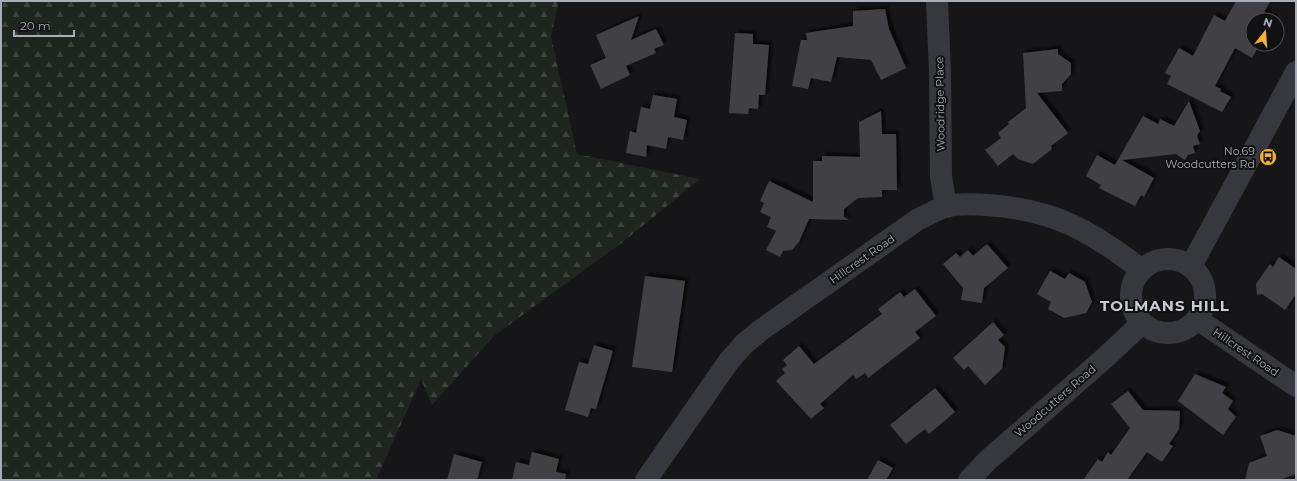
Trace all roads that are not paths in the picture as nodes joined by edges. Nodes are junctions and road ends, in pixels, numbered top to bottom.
1 (937, 1) edge
2 (1296, 72) edge
3 (946, 207) junction
4 (1191, 266) junction
5 (1142, 270) junction
6 (1197, 319) junction
7 (1142, 322) junction
8 (1296, 386) edge
9 (646, 480) edge
10 (969, 480) edge

1 - 3 street, Woodridge Place
2 - 4 street
3 - 5 street, Hillcrest Road
3 - 9 street, Hillcrest Road
4 - 5 street
4 - 6 street
5 - 7 street
6 - 7 street
6 - 8 street, Hillcrest Road
7 - 10 street, Woodcutters Road

